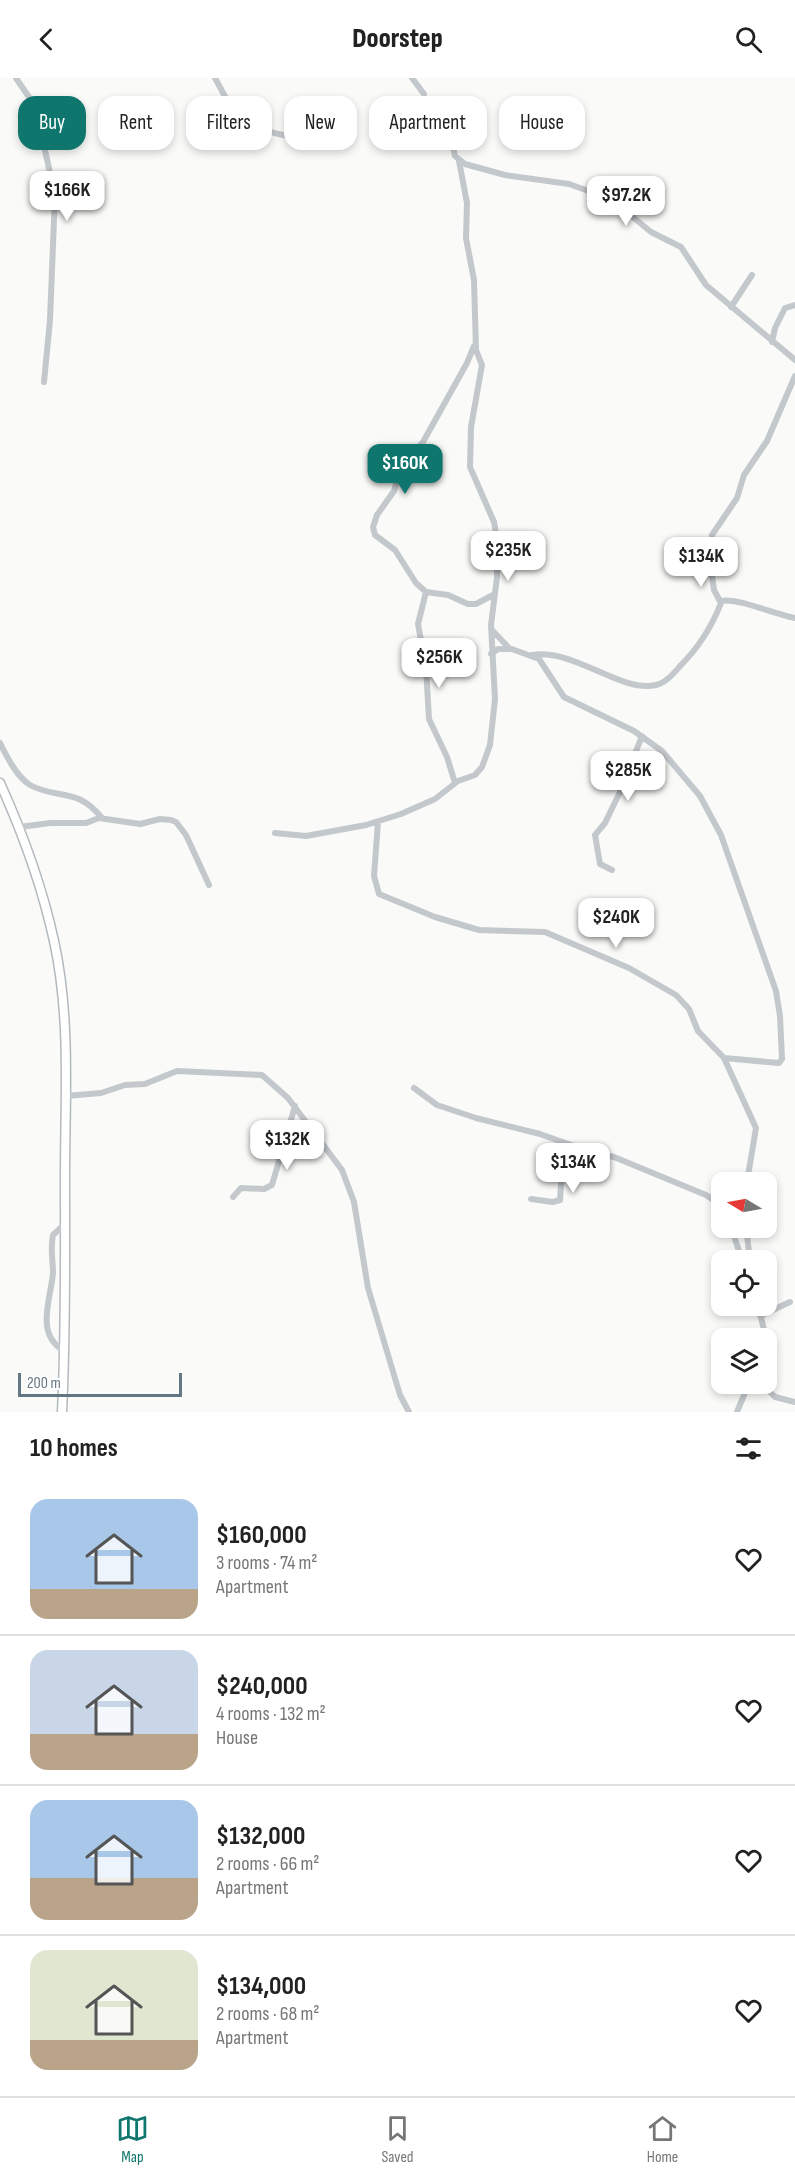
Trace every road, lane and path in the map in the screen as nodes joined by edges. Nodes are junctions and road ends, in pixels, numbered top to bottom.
1 (16, 78) edge
2 (215, 78) edge
3 (412, 78) edge
4 (424, 94) dead end
5 (284, 134) edge
6 (455, 150) edge
7 (459, 160) junction
8 (752, 275) dead end
9 (795, 305) edge
10 (731, 307) junction
11 (476, 341) junction
12 (772, 342) junction
13 (795, 360) edge
14 (795, 376) edge
15 (44, 382) dead end
16 (426, 592) junction
17 (494, 595) junction
18 (721, 601) junction
19 (795, 618) edge
20 (491, 629) junction
21 (510, 649) junction
22 (491, 654) junction
23 (530, 655) junction
24 (642, 736) junction
25 (0, 743) edge
26 (0, 783) edge
27 (455, 783) junction
28 (102, 818) junction
29 (378, 822) junction
30 (20, 827) junction
31 (275, 833) dead end
32 (612, 870) dead end
33 (209, 885) dead end
34 (724, 1058) junction
35 (414, 1088) dead end
36 (66, 1096) junction
37 (295, 1106) junction
38 (559, 1141) junction
39 (749, 1172) edge
40 (233, 1197) dead end
41 (711, 1198) edge
42 (531, 1199) dead end
43 (66, 1222) junction
44 (52, 1259) junction
45 (66, 1265) junction
46 (790, 1302) dead end
47 (777, 1308) edge
48 (760, 1316) edge
49 (763, 1328) edge
50 (65, 1351) junction
51 (744, 1394) edge
52 (772, 1394) edge
53 (795, 1402) edge
54 (62, 1412) edge
55 (410, 1412) edge
56 (737, 1412) edge

1 - 15 street
2 - 5 street
3 - 4 street
6 - 7 street
7 - 10 street
7 - 11 street
8 - 10 street
9 - 12 street
10 - 12 street
11 - 16 street
11 - 17 street
12 - 13 street
14 - 18 street
16 - 17 street
16 - 27 street
17 - 20 street
18 - 19 street
18 - 23 street
20 - 21 street
20 - 22 street
21 - 22 street
21 - 23 street
22 - 27 street
23 - 24 street
24 - 32 street
24 - 34 street
25 - 28 street
26 - 30 main road
27 - 29 street
28 - 30 street
28 - 33 street
29 - 31 street
29 - 34 street
30 - 36 main road
34 - 39 street
35 - 38 street
36 - 37 street
36 - 43 main road
37 - 40 street
37 - 55 street
38 - 41 street
38 - 42 street
43 - 44 street
43 - 45 main road
44 - 45 street
44 - 50 street
45 - 50 main road
46 - 47 street
48 - 49 street
50 - 54 main road
51 - 56 street
52 - 53 street

